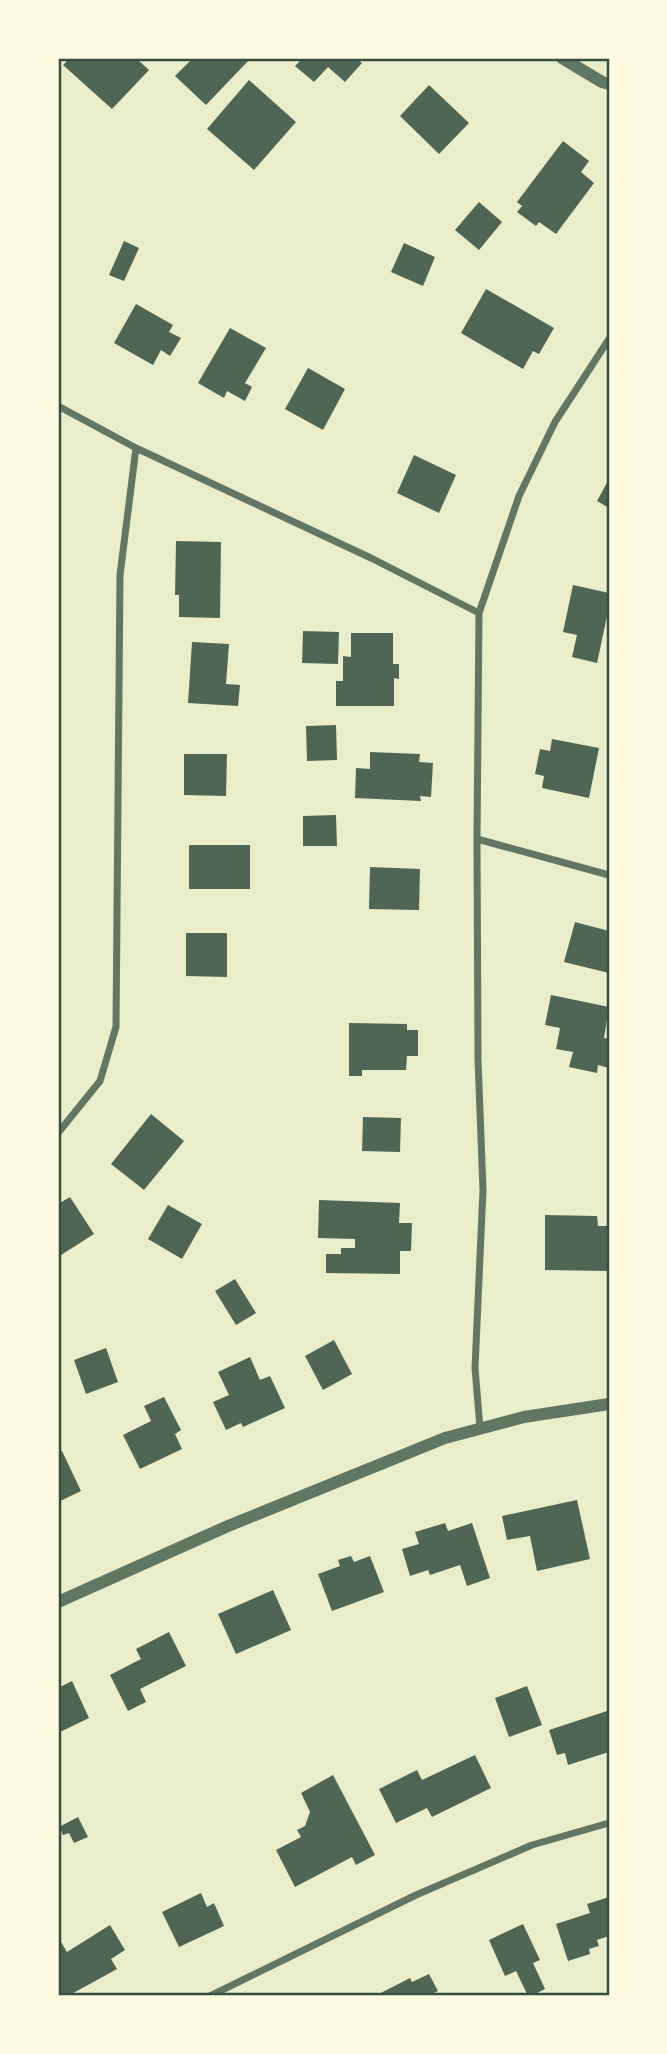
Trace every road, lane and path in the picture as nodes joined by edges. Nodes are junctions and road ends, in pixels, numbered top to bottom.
1 (562, 58) edge
2 (609, 84) edge
3 (609, 339) edge
4 (58, 406) edge
5 (135, 448) junction
6 (479, 613) junction
7 (477, 839) junction
8 (609, 875) edge
9 (58, 1133) edge
10 (609, 1404) edge
11 (480, 1428) junction
12 (58, 1602) edge
13 (609, 1823) edge
14 (210, 1996) edge

1 - 2 street
3 - 6 street
4 - 5 street
5 - 6 street
5 - 9 street
6 - 7 street
7 - 8 street
7 - 11 street
10 - 11 street
11 - 12 street
13 - 14 street

